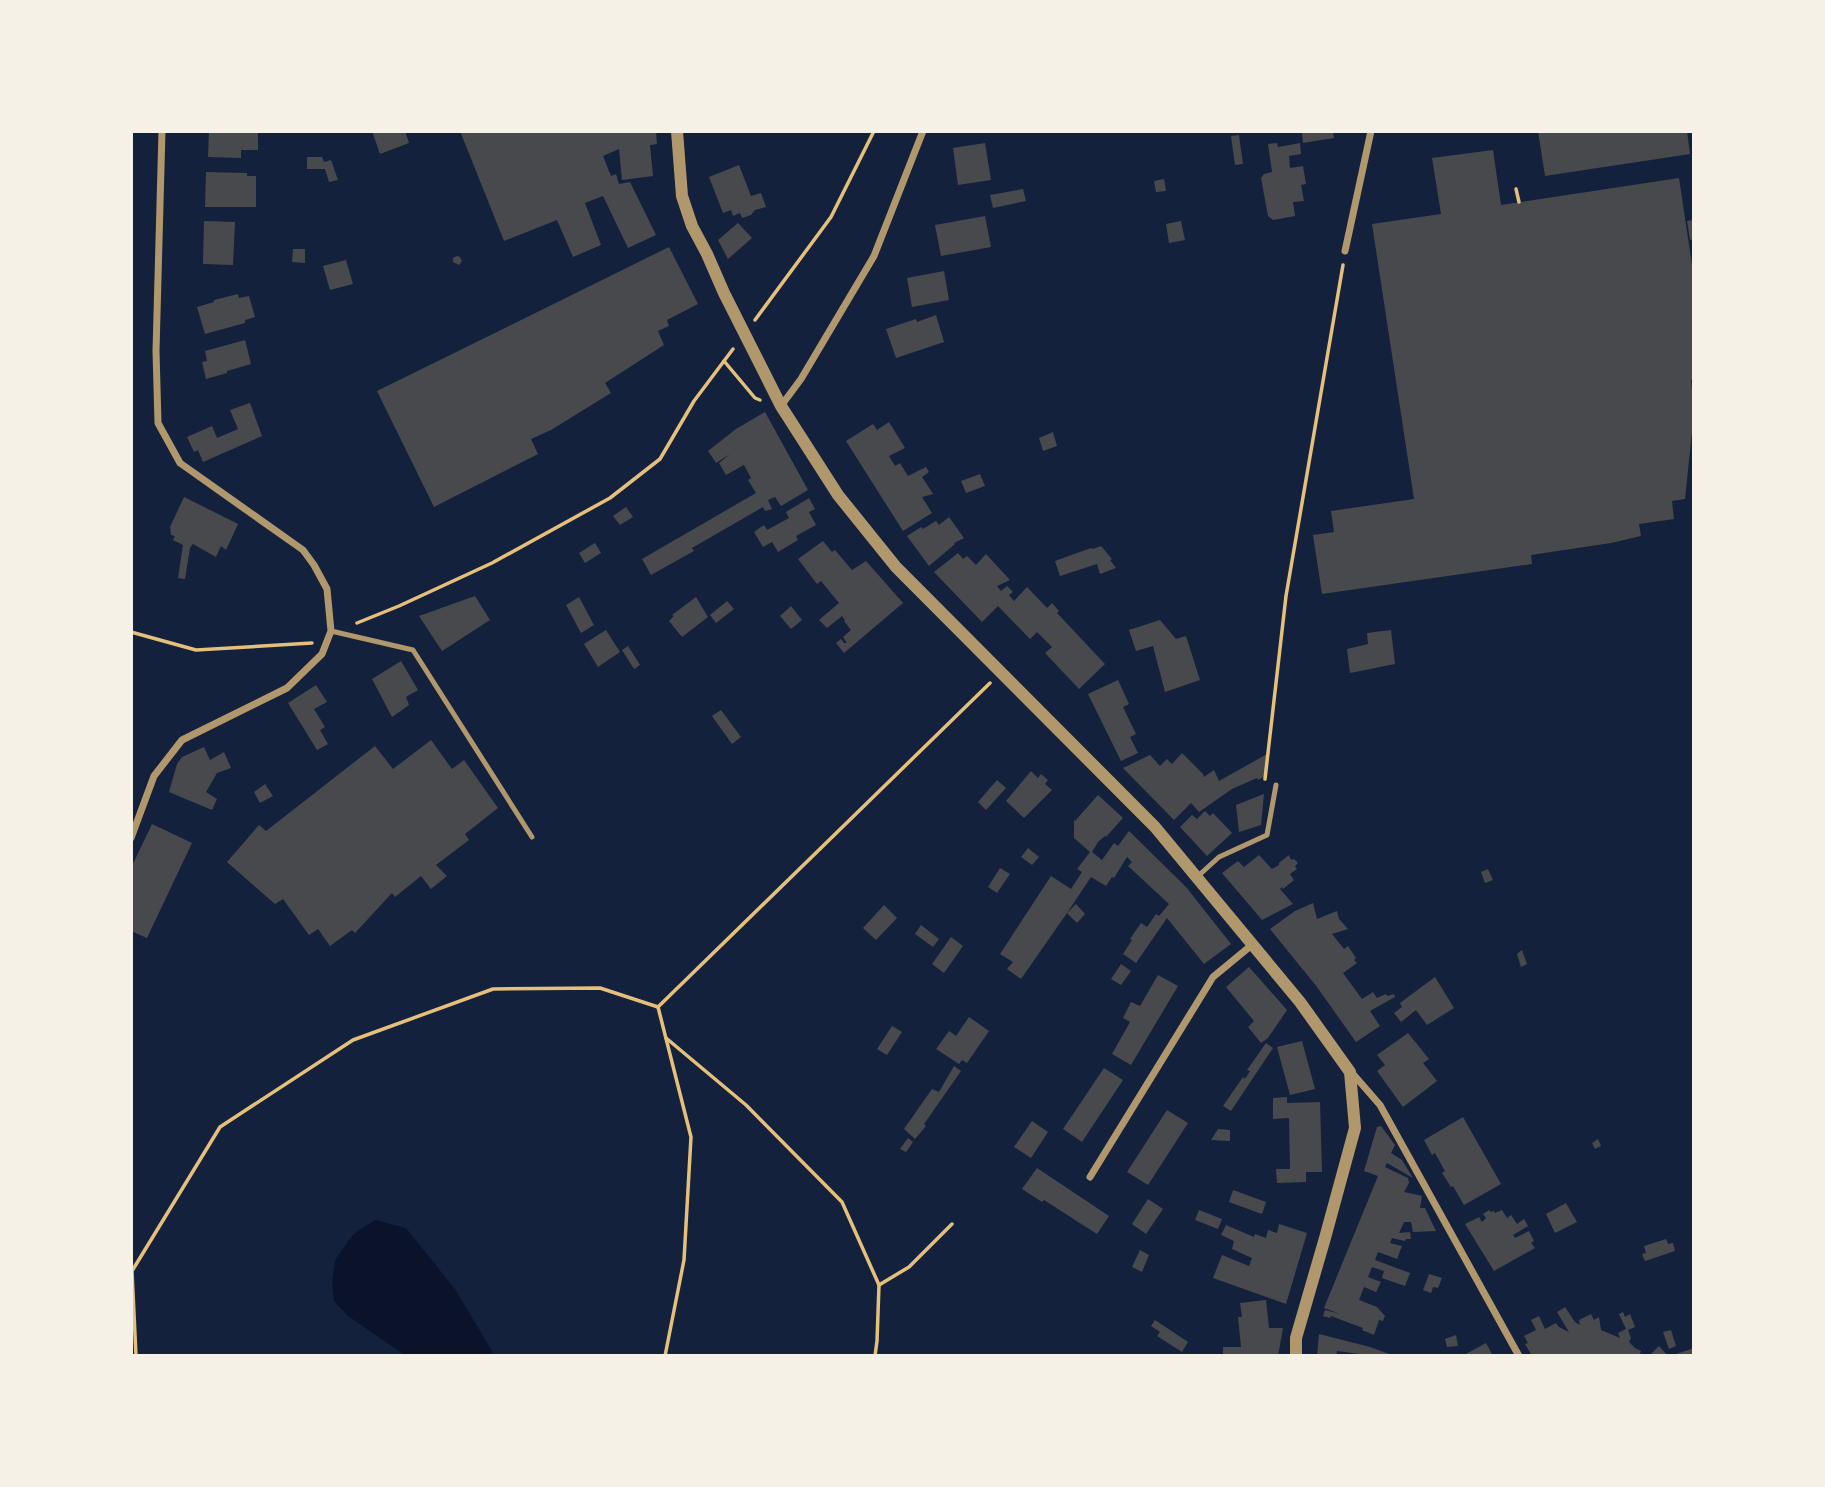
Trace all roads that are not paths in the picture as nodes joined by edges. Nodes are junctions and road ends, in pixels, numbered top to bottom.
1 (162, 131) edge
2 (677, 131) edge
3 (923, 131) edge
4 (1371, 131) edge
5 (1345, 251) road end
6 (781, 406) junction
7 (331, 631) junction
8 (1276, 785) road end
9 (533, 837) dead end
10 (131, 838) edge
11 (1196, 877) junction
12 (1253, 944) junction
13 (1350, 1072) junction
14 (1090, 1177) dead end
15 (1296, 1356) edge
16 (1519, 1356) edge

1 - 7 street
2 - 6 street
3 - 6 street
4 - 5 street
6 - 11 street
7 - 9 lane
7 - 10 street
8 - 11 lane
11 - 12 street
12 - 13 street
12 - 14 street
13 - 15 street
13 - 16 street

